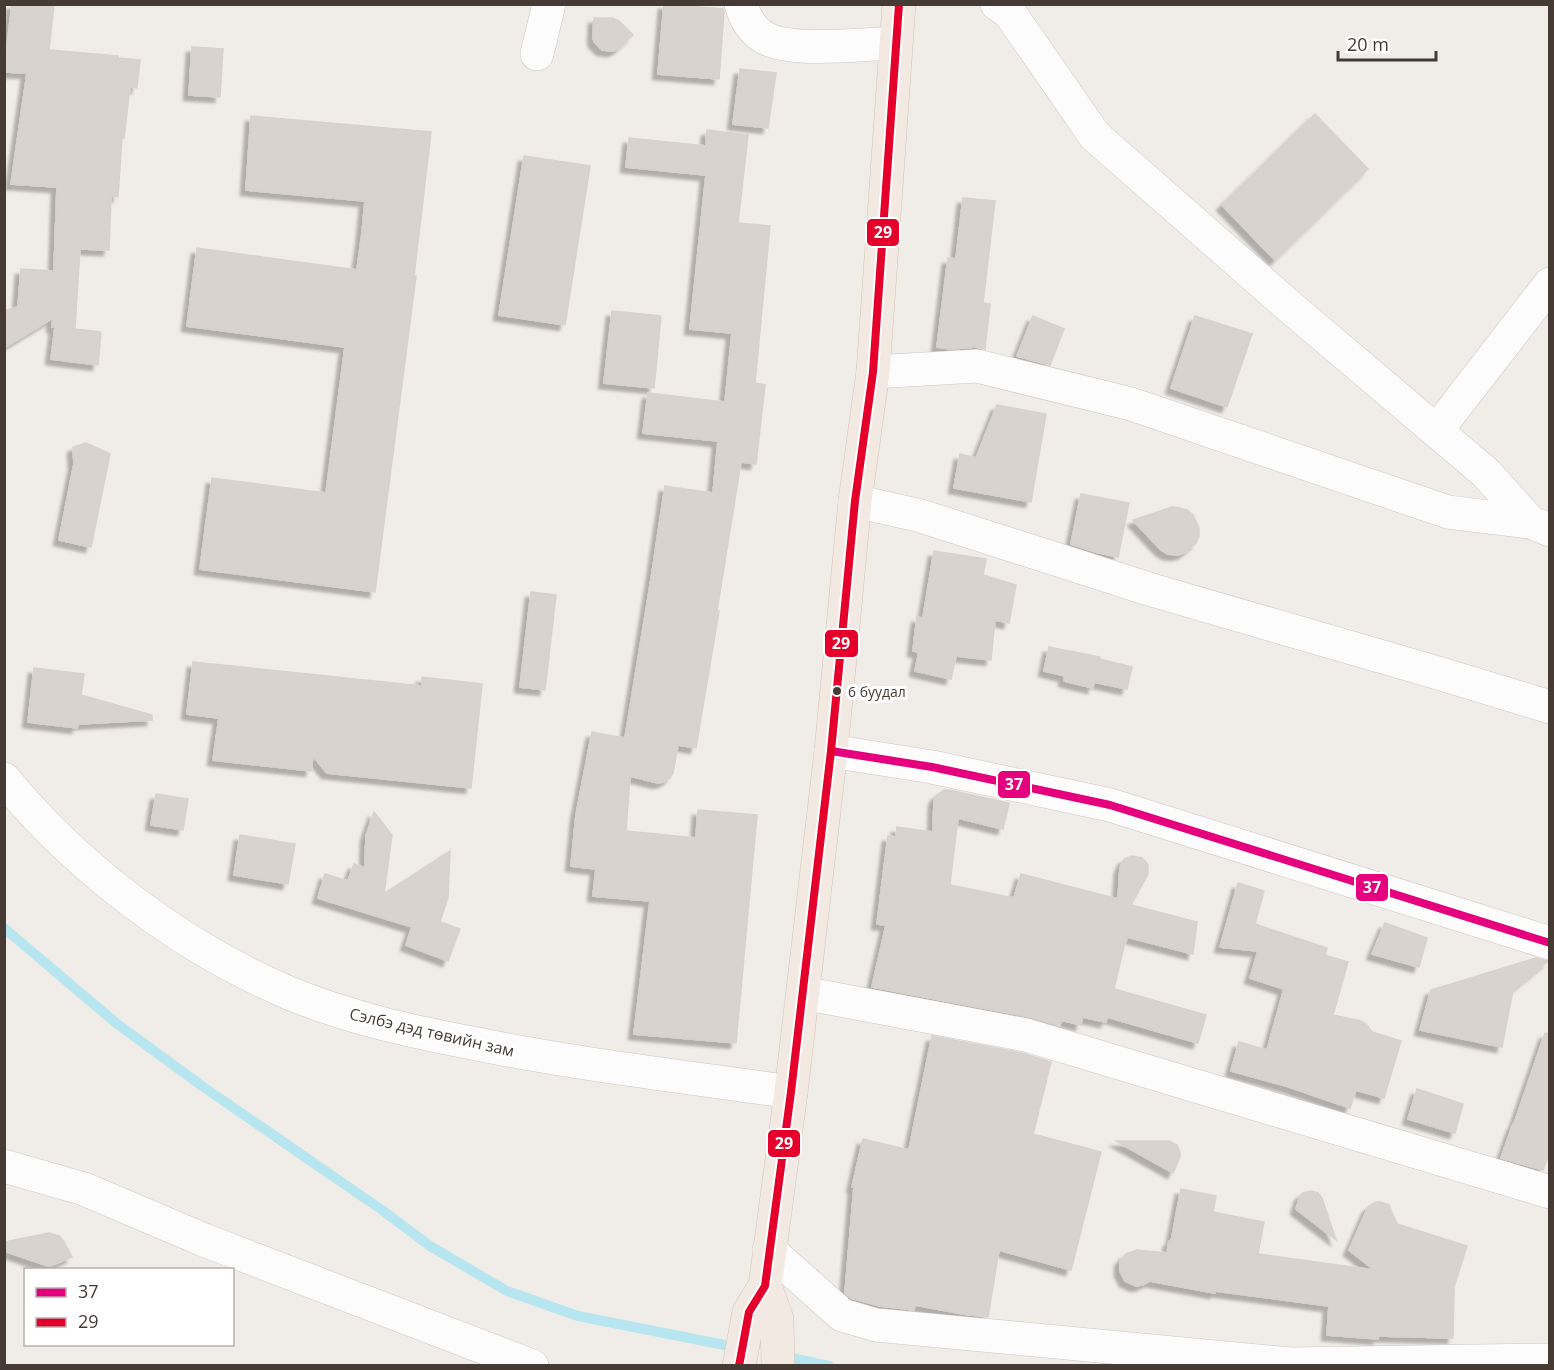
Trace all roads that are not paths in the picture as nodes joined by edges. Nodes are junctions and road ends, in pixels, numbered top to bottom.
1 (549, 4) edge
2 (741, 4) edge
3 (899, 4) edge
4 (1008, 7) edge
5 (895, 43) junction
6 (537, 54) dead end
7 (1550, 284) edge
8 (873, 372) junction
9 (1437, 430) junction
10 (855, 501) junction
11 (1540, 526) edge
12 (1550, 706) edge
13 (831, 751) junction
14 (4, 779) edge
15 (1550, 943) edge
16 (802, 993) junction
17 (791, 1092) junction
18 (4, 1166) edge
19 (1550, 1192) edge
20 (769, 1250) junction
21 (764, 1306) junction
22 (1550, 1360) edge
23 (532, 1365) edge
24 (739, 1365) edge
25 (778, 1365) edge

1 - 6 street
2 - 5 street
3 - 5 main road
4 - 9 street
5 - 8 main road
7 - 9 street
8 - 10 main road
8 - 11 street
9 - 11 street
10 - 12 street
10 - 13 main road
13 - 15 street
13 - 16 main road
14 - 17 street, Сэлбэ дэд төвийн зам
16 - 17 main road
16 - 19 street
17 - 20 main road
18 - 23 street
20 - 21 main road
20 - 22 street
21 - 24 main road
21 - 25 main road

